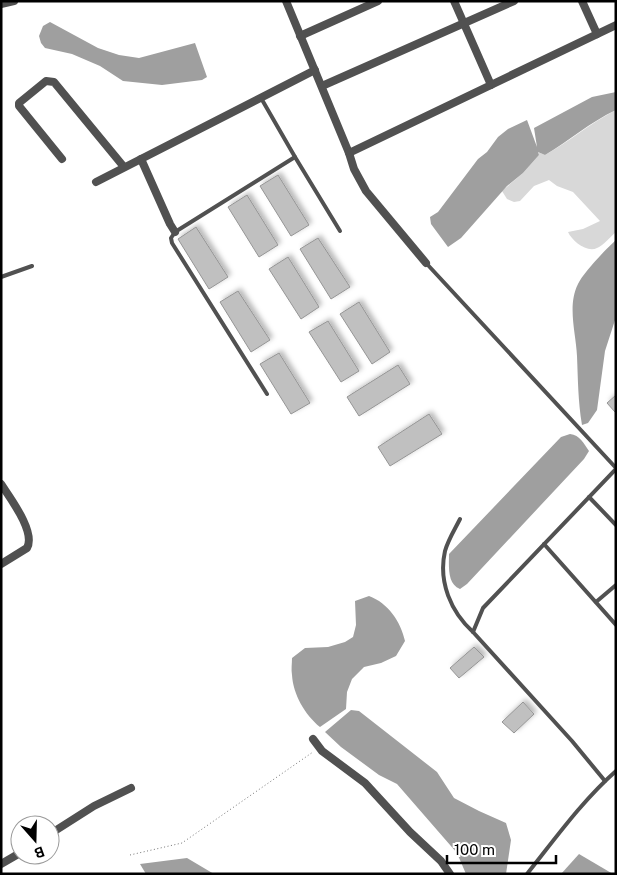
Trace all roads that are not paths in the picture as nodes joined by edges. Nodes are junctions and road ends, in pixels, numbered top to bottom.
1 (14, 1) edge
2 (286, 1) edge
3 (378, 1) edge
4 (454, 1) edge
5 (514, 1) edge
6 (582, 1) edge
7 (1, 4) edge
8 (464, 23) junction
9 (616, 25) edge
10 (597, 34) junction
11 (300, 36) junction
12 (315, 70) junction
13 (491, 85) junction
14 (322, 86) junction
15 (261, 98) junction
16 (350, 153) junction
17 (295, 157) junction
18 (62, 159) dead end
19 (141, 159) junction
20 (124, 167) junction
21 (96, 182) dead end
22 (340, 231) dead end
23 (175, 232) junction
24 (426, 263) joint
25 (32, 266) dead end
26 (1, 277) edge
27 (267, 394) dead end
28 (615, 470) edge
29 (1, 484) edge
30 (589, 497) junction
31 (460, 519) dead end
32 (616, 525) edge
33 (544, 544) junction
34 (1, 564) edge
35 (616, 585) edge
36 (596, 602) junction
37 (616, 625) edge
38 (473, 632) junction
39 (313, 739) dead end
40 (616, 771) edge
41 (605, 781) junction
42 (131, 788) dead end
43 (60, 828) edge
44 (450, 874) edge
45 (528, 874) edge

1 - 7 street
2 - 11 street
3 - 11 street
4 - 8 street
5 - 8 street
6 - 10 street
8 - 13 street
8 - 14 street
9 - 10 street
10 - 13 street
11 - 12 street
12 - 14 street
12 - 15 street
13 - 16 street
14 - 16 street
15 - 17 lane
15 - 19 street
16 - 24 street
17 - 22 lane
17 - 23 lane
18 - 20 street
19 - 20 street
19 - 23 street
20 - 21 street
23 - 27 lane
24 - 28 lane
25 - 26 lane
28 - 30 lane
29 - 34 street
30 - 32 lane
30 - 33 lane
31 - 38 lane
33 - 36 lane
33 - 38 lane
35 - 36 lane
36 - 37 lane
38 - 41 lane
39 - 44 street
40 - 41 lane
41 - 45 lane
42 - 43 street

